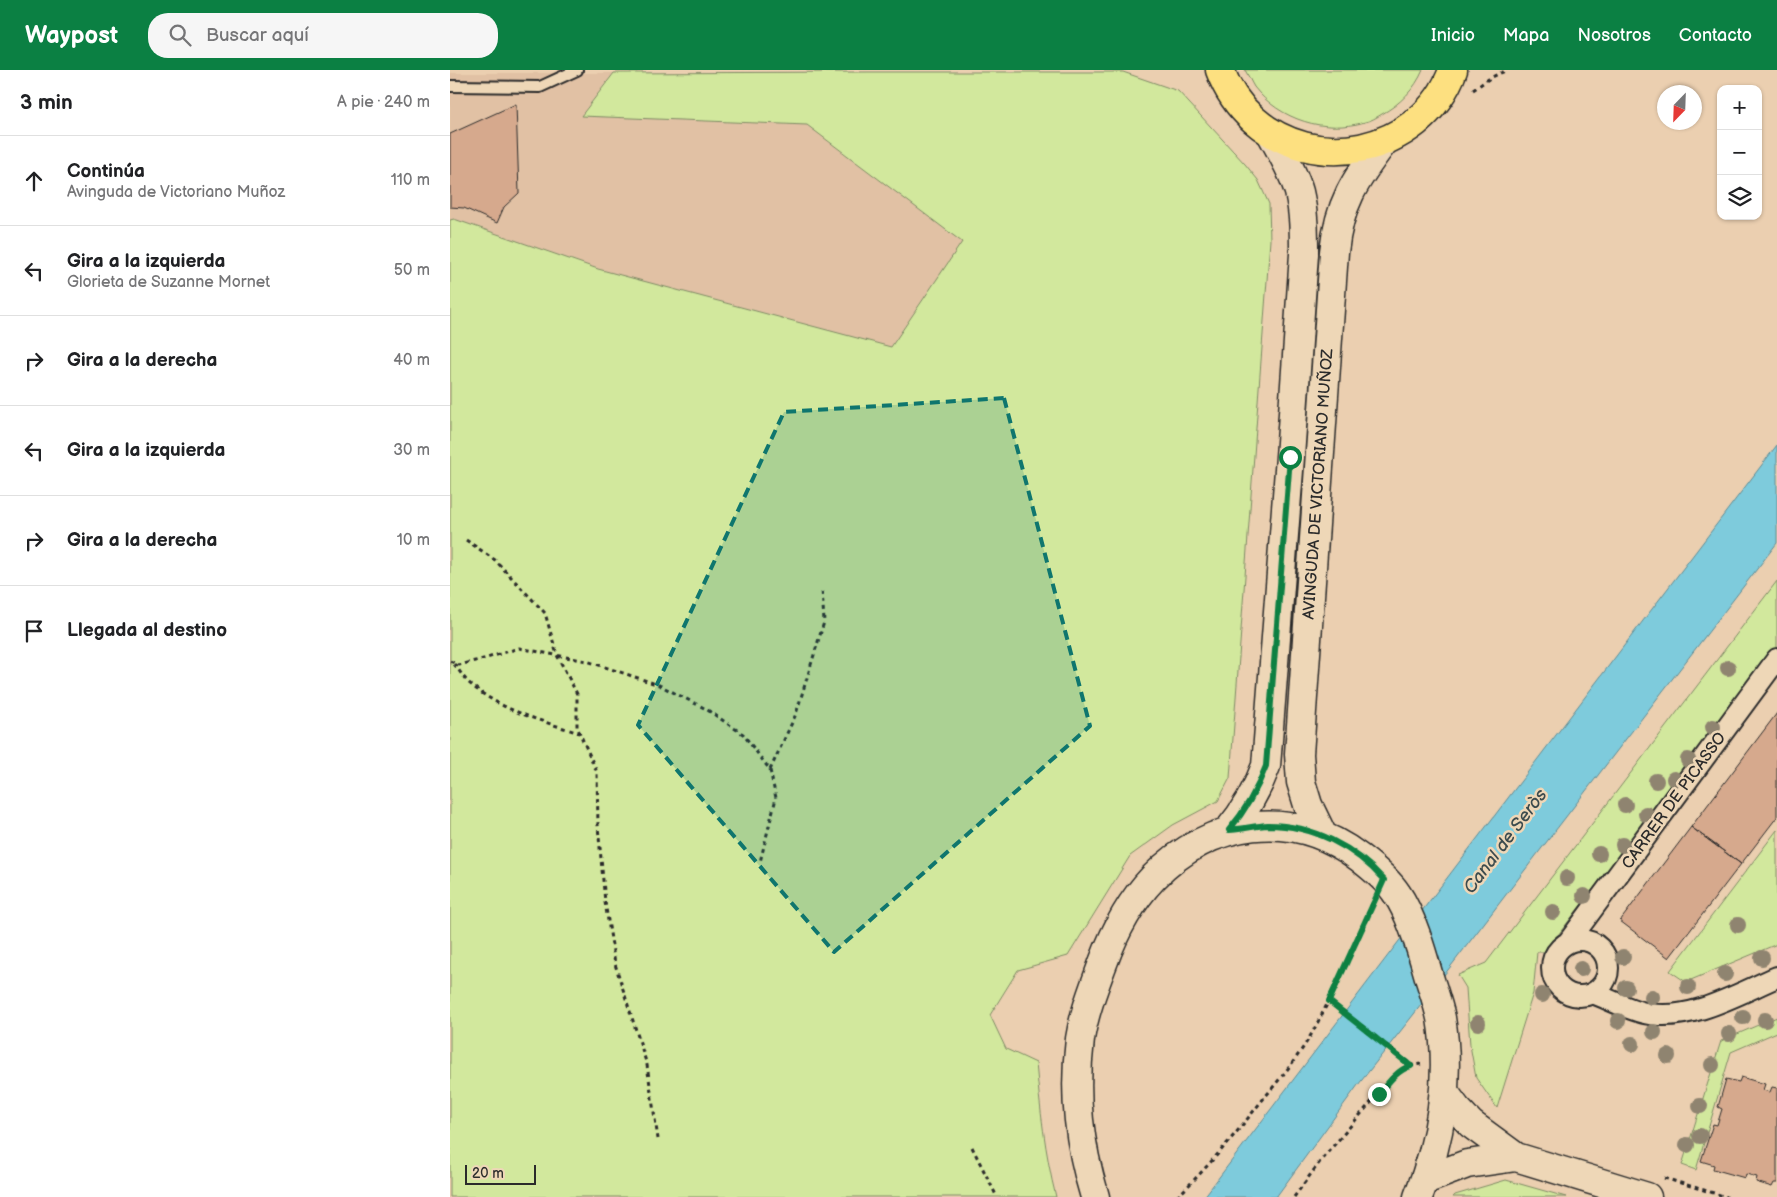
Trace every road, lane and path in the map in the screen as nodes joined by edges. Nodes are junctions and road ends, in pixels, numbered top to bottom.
1 (577, 70) edge
2 (1507, 70) edge
3 (1216, 73) edge
4 (1459, 77) edge
5 (450, 86) edge
6 (1271, 133) junction
7 (1383, 143) junction
8 (466, 540) dead end
9 (822, 589) dead end
10 (558, 655) junction
11 (1777, 659) edge
12 (452, 662) edge
13 (580, 733) junction
14 (770, 770) junction
15 (1229, 830) junction
16 (1322, 834) junction
17 (760, 862) dead end
18 (1391, 887) junction
19 (1569, 941) junction
20 (1777, 977) edge
21 (1593, 993) junction
22 (1329, 1001) junction
23 (1411, 1066) junction
24 (1444, 1081) junction
25 (658, 1139) dead end
26 (972, 1147) dead end
27 (1516, 1158) junction
28 (1421, 1188) edge
29 (997, 1197) edge
30 (1095, 1197) edge
31 (1177, 1197) edge
32 (1294, 1197) edge
33 (1647, 1197) edge

1 - 5 lane
2 - 4 path
3 - 6 main road
4 - 7 main road
6 - 7 main road
6 - 15 main road, AVINGUDA DE VICTORIANO MUÑOZ
7 - 16 main road, AVINGUDA DE VICTORIANO MUÑOZ
8 - 10 path
9 - 14 path
10 - 12 path
10 - 13 path
10 - 14 path
11 - 19 street, CARRER DE PICASSO
12 - 13 path
13 - 25 path
14 - 17 path
15 - 16 main road
15 - 30 main road
16 - 18 main road
18 - 22 path
18 - 24 main road
19 - 21 street
19 - 21 street
20 - 21 street
22 - 23 path
22 - 31 path
23 - 24 path
23 - 32 path
24 - 27 main road
24 - 28 main road
26 - 29 path
27 - 28 main road
27 - 33 main road

